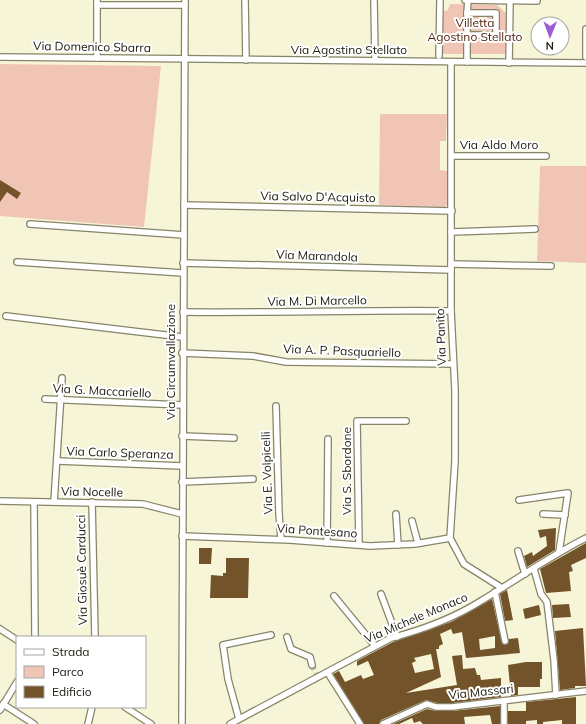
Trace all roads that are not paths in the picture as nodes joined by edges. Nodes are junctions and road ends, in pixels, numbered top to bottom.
1 (245, 0) edge
2 (374, 0) edge
3 (440, 0) edge
4 (466, 0) edge
5 (510, 0) edge
6 (537, 0) edge
7 (97, 2) edge
8 (185, 3) edge
9 (468, 12) junction
10 (586, 29) edge
11 (467, 35) junction
12 (439, 56) dead end
13 (0, 57) edge
14 (97, 58) junction
15 (586, 58) edge
16 (184, 60) junction
17 (246, 60) junction
18 (375, 60) junction
19 (451, 62) junction
20 (467, 62) junction
21 (509, 63) junction
22 (586, 64) edge
23 (452, 156) junction
24 (546, 156) dead end
25 (184, 205) junction
26 (452, 211) junction
27 (30, 224) dead end
28 (535, 229) dead end
29 (452, 232) junction
30 (184, 235) junction
31 (17, 262) dead end
32 (183, 263) junction
33 (451, 264) junction
34 (551, 266) dead end
35 (451, 270) junction
36 (183, 273) junction
37 (451, 311) junction
38 (183, 312) junction
39 (6, 316) dead end
40 (182, 337) junction
41 (182, 353) junction
42 (453, 364) junction
43 (62, 378) dead end
44 (45, 399) dead end
45 (62, 400) junction
46 (182, 406) junction
47 (276, 406) dead end
48 (406, 421) dead end
49 (182, 436) junction
50 (234, 438) dead end
51 (328, 439) dead end
52 (58, 461) junction
53 (182, 466) junction
54 (253, 479) dead end
55 (182, 482) junction
56 (519, 500) dead end
57 (0, 502) edge
58 (34, 502) junction
59 (54, 502) junction
60 (92, 502) junction
61 (182, 514) junction
62 (396, 514) dead end
63 (543, 514) dead end
64 (565, 515) junction
65 (412, 521) dead end
66 (182, 536) junction
67 (450, 538) junction
68 (586, 538) edge
69 (281, 540) junction
70 (327, 543) junction
71 (418, 543) junction
72 (359, 545) junction
73 (398, 545) junction
74 (518, 551) dead end
75 (559, 552) junction
76 (534, 570) junction
77 (525, 574) junction
78 (502, 588) junction
79 (495, 592) junction
80 (381, 594) dead end
81 (334, 596) dead end
82 (0, 630) edge
83 (271, 635) dead end
84 (35, 636) edge
85 (95, 636) edge
86 (286, 637) dead end
87 (396, 637) junction
88 (16, 639) edge
89 (505, 641) dead end
90 (375, 646) junction
91 (312, 665) tunnel mouth
92 (328, 673) junction
93 (16, 684) edge
94 (586, 690) edge
95 (556, 695) junction
96 (504, 701) junction
97 (4, 704) junction
98 (92, 708) edge
99 (127, 708) edge
100 (0, 710) edge
101 (239, 719) junction
102 (34, 724) edge
103 (88, 724) edge
104 (151, 724) edge
105 (182, 724) edge
106 (230, 724) edge
107 (360, 724) edge
108 (383, 724) edge
109 (504, 724) edge

1 - 17 street
2 - 18 street
3 - 12 street
4 - 5 street
4 - 9 street
5 - 6 street
5 - 21 street
7 - 8 street
7 - 14 street
8 - 16 street, Via Circumvallazione
9 - 11 street
9 - 11 street
10 - 15 street
11 - 20 street
13 - 14 street, Via Domenico Sbarra
14 - 16 street, Via Domenico Sbarra
16 - 17 street, Via Agostino Stellato
16 - 25 street, Via Circumvallazione
17 - 18 street, Via Agostino Stellato
18 - 19 street, Via Agostino Stellato
19 - 20 street, Via Agostino Stellato
19 - 23 street, Via Panito
20 - 21 street, Via Agostino Stellato
21 - 22 street, Via Agostino Stellato
23 - 24 street, Via Aldo Moro
23 - 26 street, Via Panito
25 - 26 street, Via Salvo D'Acquisto
25 - 30 street, Via Circumvallazione
26 - 29 street, Via Panito
27 - 30 street
28 - 29 street
29 - 33 street, Via Panito
30 - 32 street, Via Circumvallazione
31 - 36 street
32 - 35 street, Via Marandola
32 - 36 street, Via Circumvallazione
33 - 34 street
33 - 35 street, Via Panito
35 - 37 street, Via Panito
36 - 38 street, Via Circumvallazione
37 - 38 street, Via M. Di Marcello
37 - 42 street, Via Panito
38 - 40 street, Via Circumvallazione
39 - 40 street
40 - 41 street, Via Circumvallazione
41 - 42 street, Via A. P. Pasquariello
41 - 46 street, Via Circumvallazione
42 - 67 street, Via Panito
43 - 45 street
44 - 45 street, Via G. Maccariello
45 - 46 street, Via G. Maccariello
45 - 52 street
46 - 49 street, Via Circumvallazione
47 - 69 street, Via E. Volpicelli
48 - 72 street, Via S. Sbordone
49 - 50 street
49 - 53 street, Via Circumvallazione
51 - 70 street
52 - 53 street, Via Carlo Speranza
52 - 59 street
53 - 55 street, Via Circumvallazione
54 - 55 street
55 - 61 street, Via Circumvallazione
56 - 64 street
57 - 58 street, Via Nocelle
58 - 59 street, Via Nocelle
58 - 84 street
59 - 60 street, Via Nocelle
60 - 61 street, Via Nocelle
60 - 85 street, Via Giosuè Carducci
61 - 66 street, Via Circumvallazione
62 - 73 street
63 - 64 street
64 - 75 street
65 - 71 street
66 - 69 street, Via Pontesano
66 - 105 street, Via Circumvallazione
67 - 71 street, Via Pontesano
67 - 78 street
68 - 75 street, Via Michele Monaco
69 - 70 street, Via Pontesano
70 - 72 street, Via Pontesano
71 - 73 street, Via Pontesano
72 - 73 street, Via Pontesano
74 - 77 street
75 - 76 street, Via Michele Monaco
76 - 77 street, Via Michele Monaco
76 - 95 street
77 - 78 street, Via Michele Monaco
78 - 79 street, Via Michele Monaco
79 - 87 street, Via Michele Monaco
79 - 89 street
80 - 87 street
81 - 90 street
82 - 88 street
83 - 101 street
86 - 91 street
87 - 90 street, Via Michele Monaco
90 - 92 street, Via Michele Monaco
92 - 101 street, Via Michele Monaco
92 - 107 street
93 - 97 street
94 - 95 street, Via Massari
95 - 96 street, Via Massari
96 - 108 street, Via Massari
96 - 109 street
97 - 100 street
97 - 102 street
98 - 103 street
99 - 104 street
101 - 106 street, Via Michele Monaco

